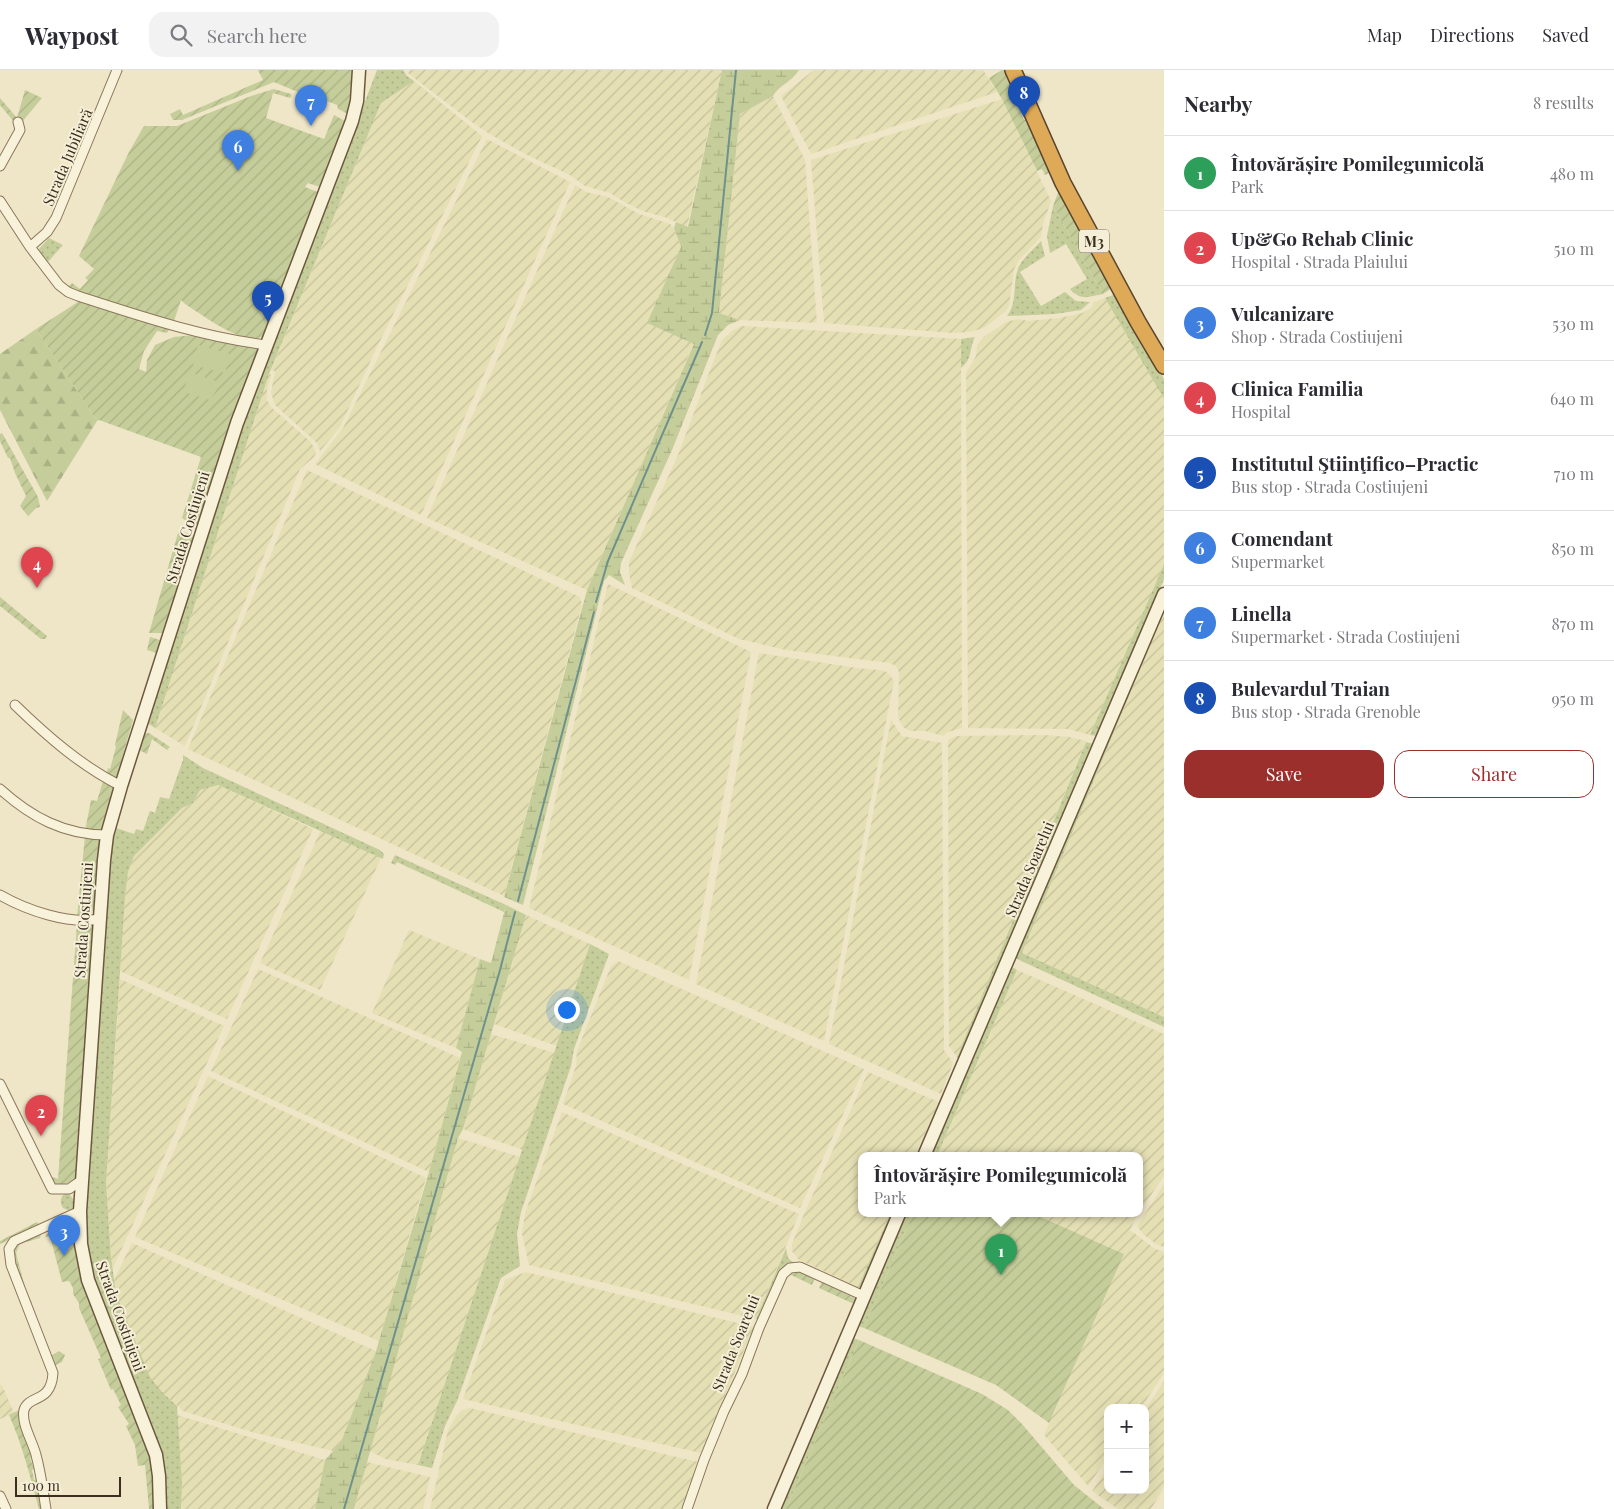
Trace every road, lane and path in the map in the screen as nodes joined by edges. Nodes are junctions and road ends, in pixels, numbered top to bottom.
1 (117, 70) edge
2 (359, 70) edge
3 (1013, 70) edge
4 (18, 122) dead end
5 (0, 166) edge
6 (0, 201) edge
7 (30, 247) junction
8 (266, 345) junction
9 (1164, 366) edge
10 (1164, 594) edge
11 (15, 705) dead end
12 (121, 786) junction
13 (0, 789) edge
14 (107, 835) junction
15 (0, 895) edge
16 (99, 919) junction
17 (1, 1088) edge
18 (926, 1152) edge
19 (82, 1180) junction
20 (80, 1211) junction
21 (898, 1217) edge
22 (864, 1296) junction
23 (0, 1496) edge
24 (6, 1509) edge
25 (46, 1509) edge
26 (160, 1509) edge
27 (687, 1509) edge
28 (774, 1509) edge

1 - 7 street, Strada Jubiliară
2 - 8 street, Strada Costiujeni
3 - 9 highway, M3
4 - 5 street
6 - 7 street
7 - 8 street
8 - 12 street, Strada Costiujeni
10 - 18 street, Strada Soarelui
11 - 12 street
12 - 14 street, Strada Costiujeni
13 - 14 street
14 - 16 street, Strada Costiujeni
15 - 16 street
16 - 19 street, Strada Costiujeni
17 - 19 street
19 - 20 street, Strada Costiujeni
20 - 25 street
20 - 26 street, Strada Costiujeni
21 - 22 street
22 - 27 street, Strada Soarelui
22 - 28 street
23 - 24 street

